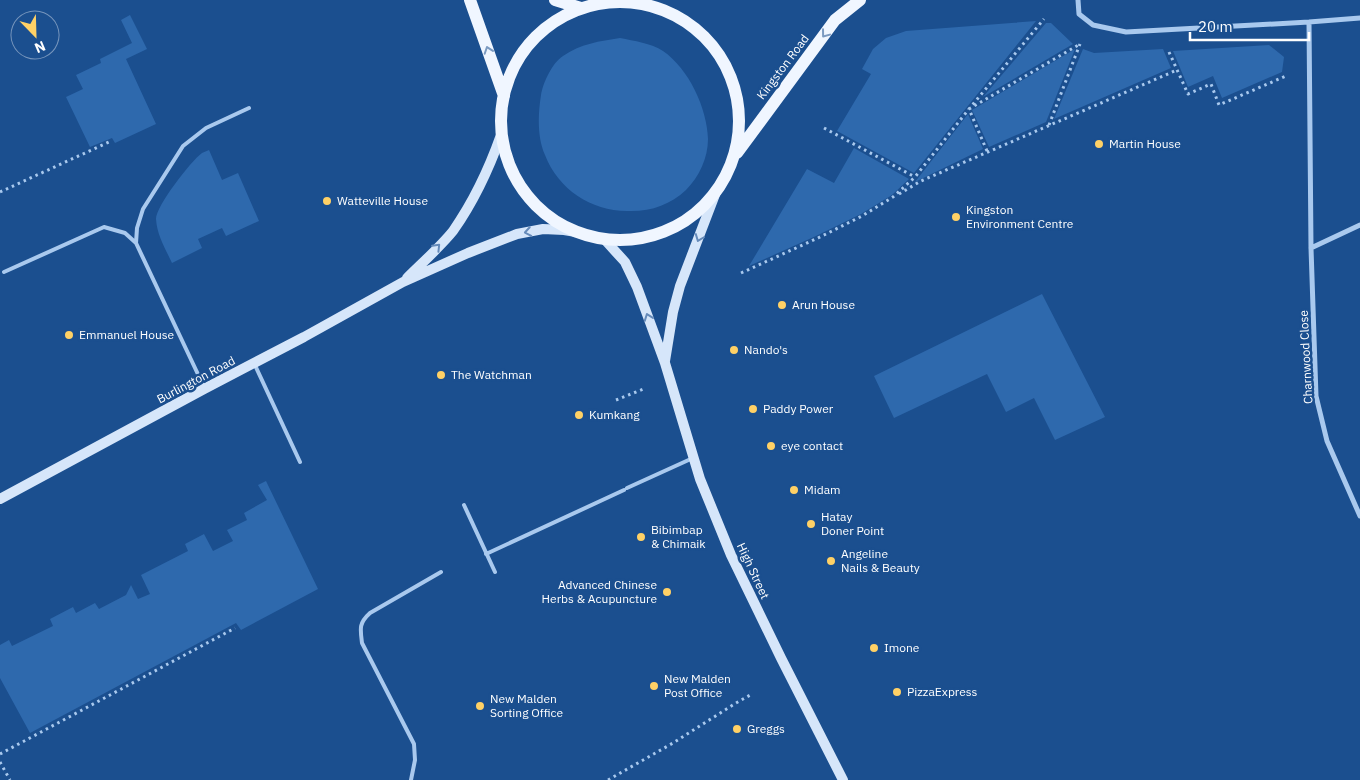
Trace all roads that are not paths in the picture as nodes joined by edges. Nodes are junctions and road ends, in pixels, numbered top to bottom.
1 (470, 0) edge
2 (555, 0) edge
3 (860, 0) edge
4 (1078, 0) edge
5 (632, 1) edge
6 (581, 8) junction
7 (1360, 18) edge
8 (1308, 22) junction
9 (504, 96) junction
10 (249, 108) dead end
11 (501, 135) junction
12 (735, 156) junction
13 (716, 192) junction
14 (1360, 225) edge
15 (576, 232) junction
16 (605, 240) junction
17 (136, 243) junction
18 (1311, 248) junction
19 (4, 272) dead end
20 (403, 282) junction
21 (665, 363) junction
22 (254, 364) junction
23 (204, 389) junction
24 (693, 458) junction
25 (300, 462) dead end
26 (0, 498) edge
27 (464, 505) dead end
28 (1360, 516) edge
29 (486, 554) junction
30 (441, 572) dead end
31 (495, 572) dead end
32 (411, 780) edge
33 (843, 780) edge

9 -> 1 main road
2 - 6 main road
3 -> 12 main road, Kingston Road
4 - 8 street
5 - 6 main road
5 - 12 main road
6 - 9 main road
7 - 8 street
8 - 18 street, Charnwood Close
9 - 11 main road
10 - 17 lane
11 - 15 main road
20 -> 11 main road, Burlington Road
12 - 13 main road
13 - 16 main road
13 -> 21 main road, High Street
14 - 18 street
15 - 16 main road
15 -> 20 main road, Burlington Road
21 -> 16 main road, High Street
17 - 19 lane
17 - 23 lane
18 - 28 street, Charnwood Close
20 - 22 main road, Burlington Road
21 - 24 main road, High Street
22 - 23 main road, Burlington Road
22 - 25 lane
23 - 26 main road, Burlington Road
24 - 29 lane
24 - 33 main road, High Street
27 - 29 lane
29 - 31 lane
30 - 32 lane

